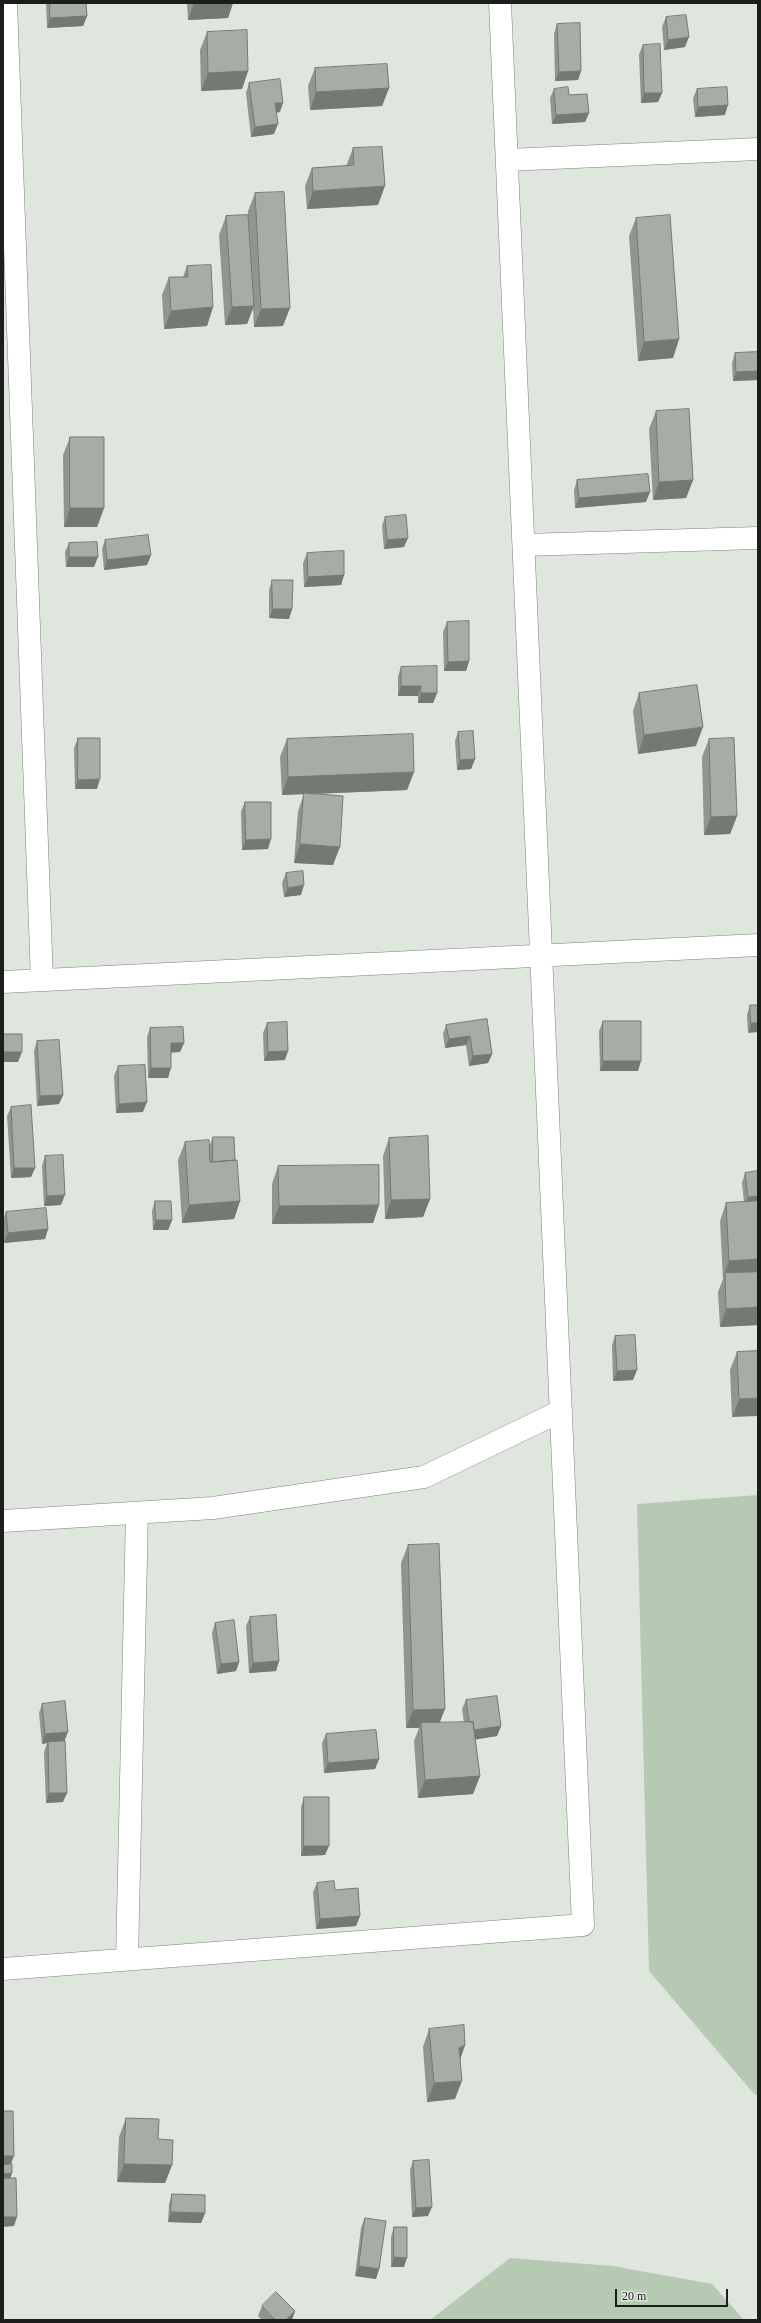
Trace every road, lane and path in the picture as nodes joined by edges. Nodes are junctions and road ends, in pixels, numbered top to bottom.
1 (6, 3) edge
2 (500, 3) edge
3 (758, 149) edge
4 (507, 160) junction
5 (758, 538) edge
6 (524, 545) junction
7 (758, 945) edge
8 (542, 955) junction
9 (42, 980) junction
10 (3, 982) edge
11 (561, 1411) junction
12 (137, 1513) junction
13 (3, 1521) edge
14 (127, 1959) junction
15 (3, 1968) edge

1 - 9 street
2 - 4 street
3 - 4 street
4 - 6 street
5 - 6 street
6 - 8 street
7 - 8 street
8 - 9 street
8 - 11 street
9 - 10 street
11 - 12 street
11 - 14 street
12 - 13 street
12 - 14 street
14 - 15 street

